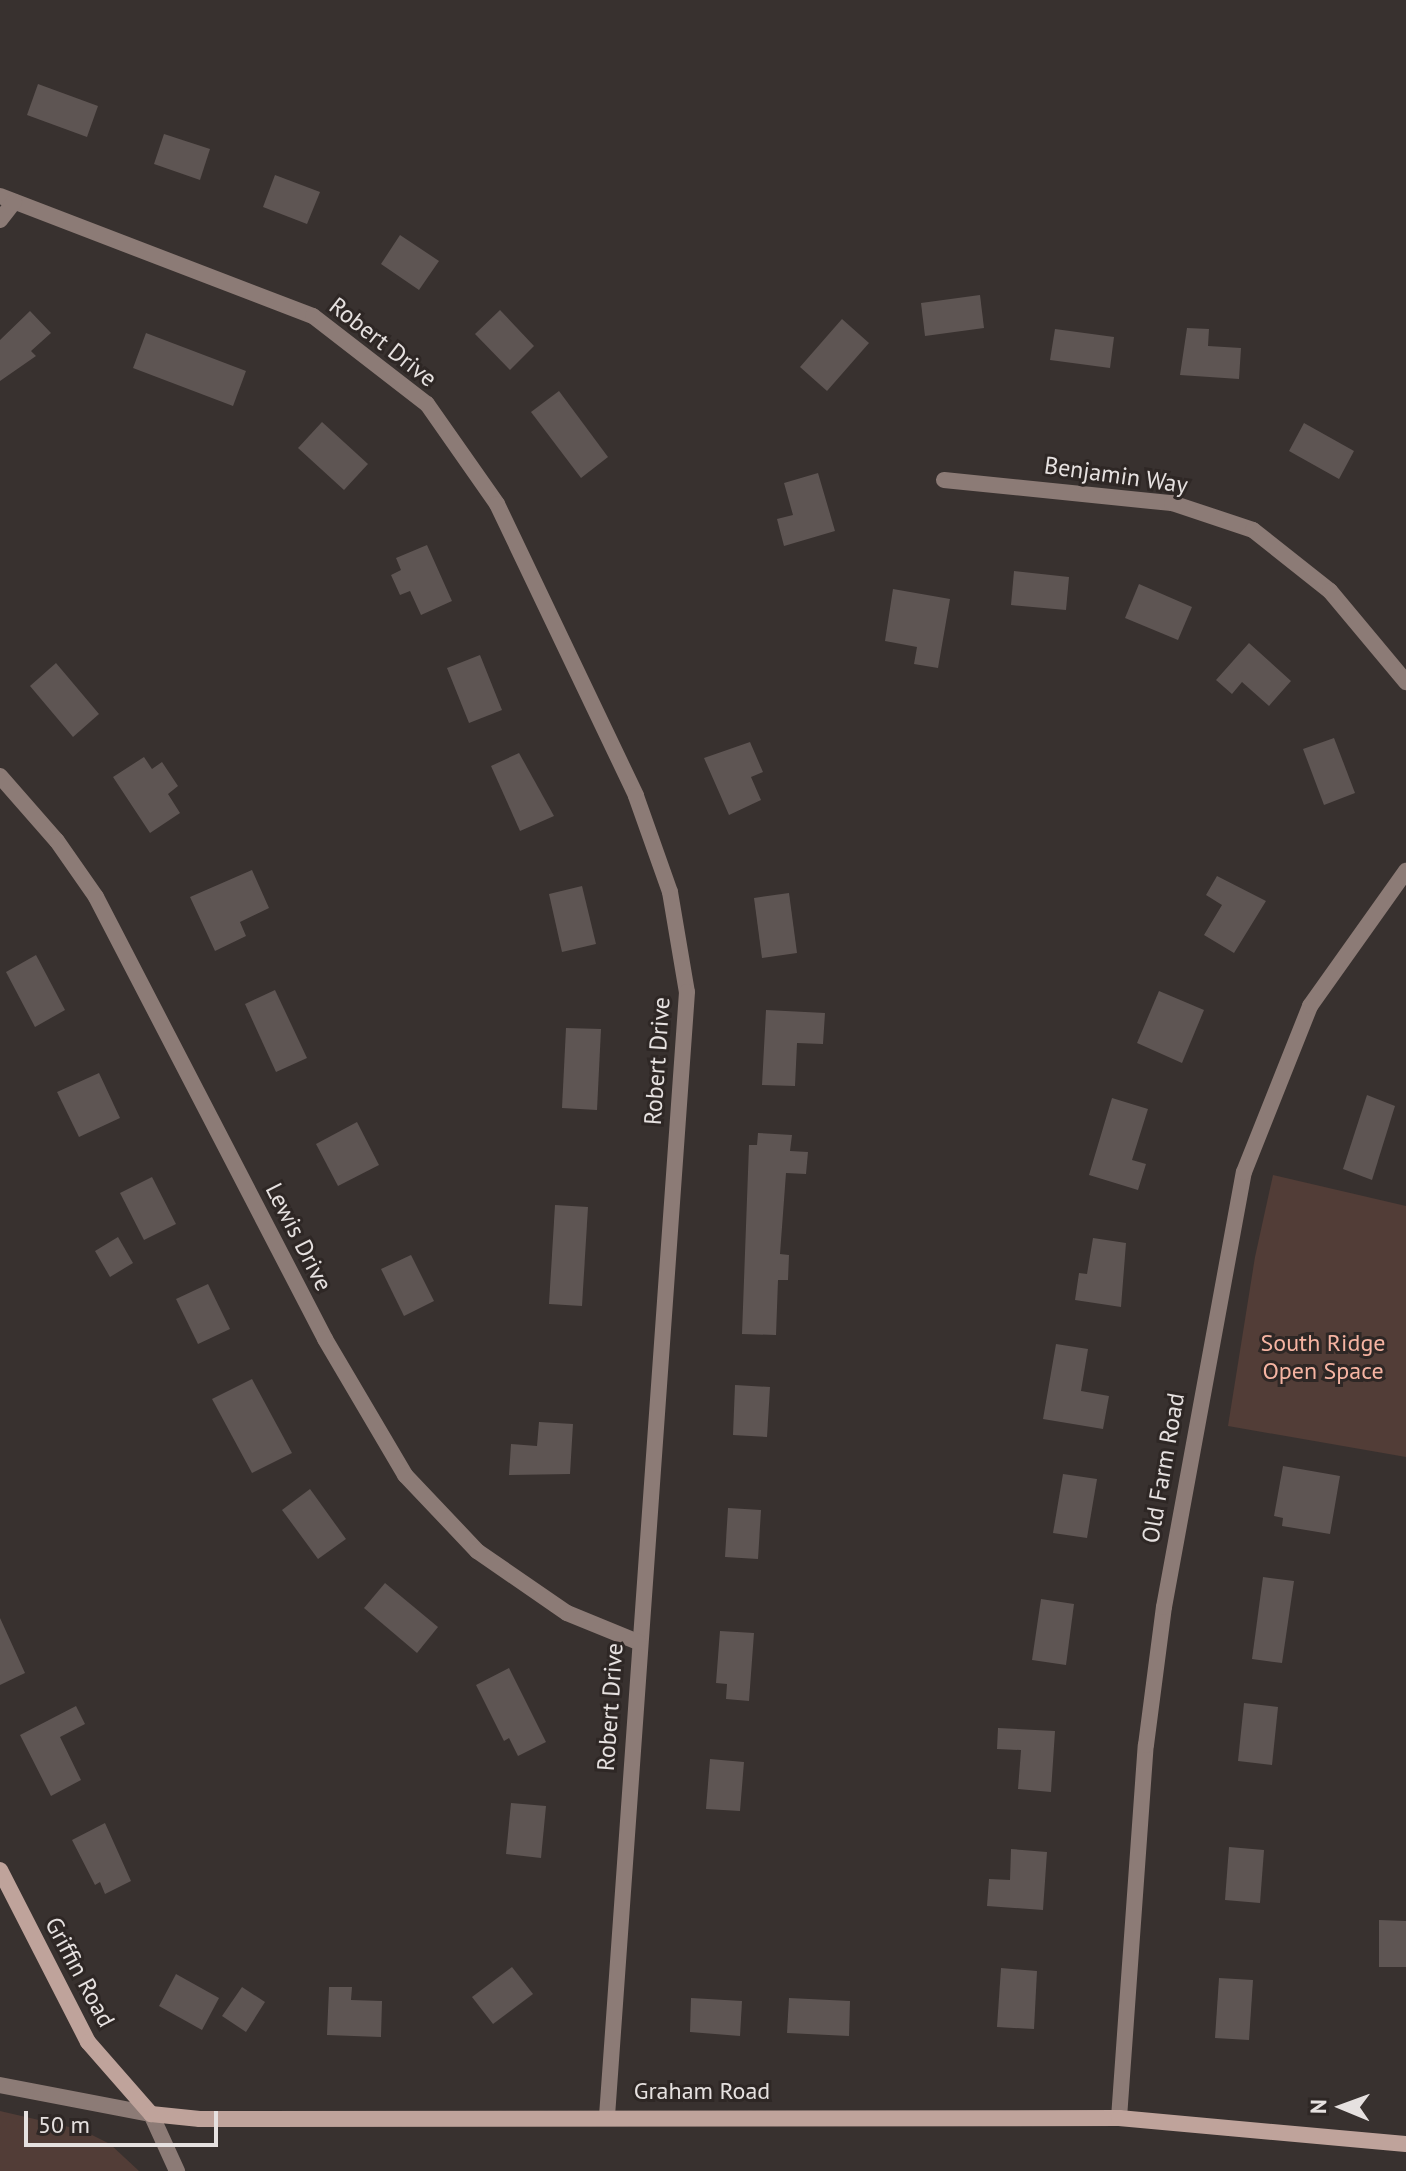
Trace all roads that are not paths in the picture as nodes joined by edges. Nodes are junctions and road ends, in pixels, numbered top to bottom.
1 (7, 199) edge
2 (0, 220) edge
3 (944, 480) dead end
4 (1406, 682) edge
5 (0, 776) edge
6 (1406, 871) edge
7 (638, 1642) junction
8 (0, 1870) edge
9 (0, 2085) edge
10 (151, 2114) junction
11 (607, 2115) junction
12 (1119, 2118) junction
13 (1406, 2144) edge
14 (177, 2171) edge

1 - 2 street
1 - 7 street, Robert Drive
3 - 4 street, Benjamin Way
5 - 7 street, Lewis Drive
6 - 12 street, Old Farm Road
7 - 11 street, Robert Drive
8 - 10 street, Griffin Road
9 - 10 street, Graham Road
10 - 11 street, Graham Road
10 - 14 street, Griffin Road
11 - 12 street, Graham Road
12 - 13 street, Graham Road

